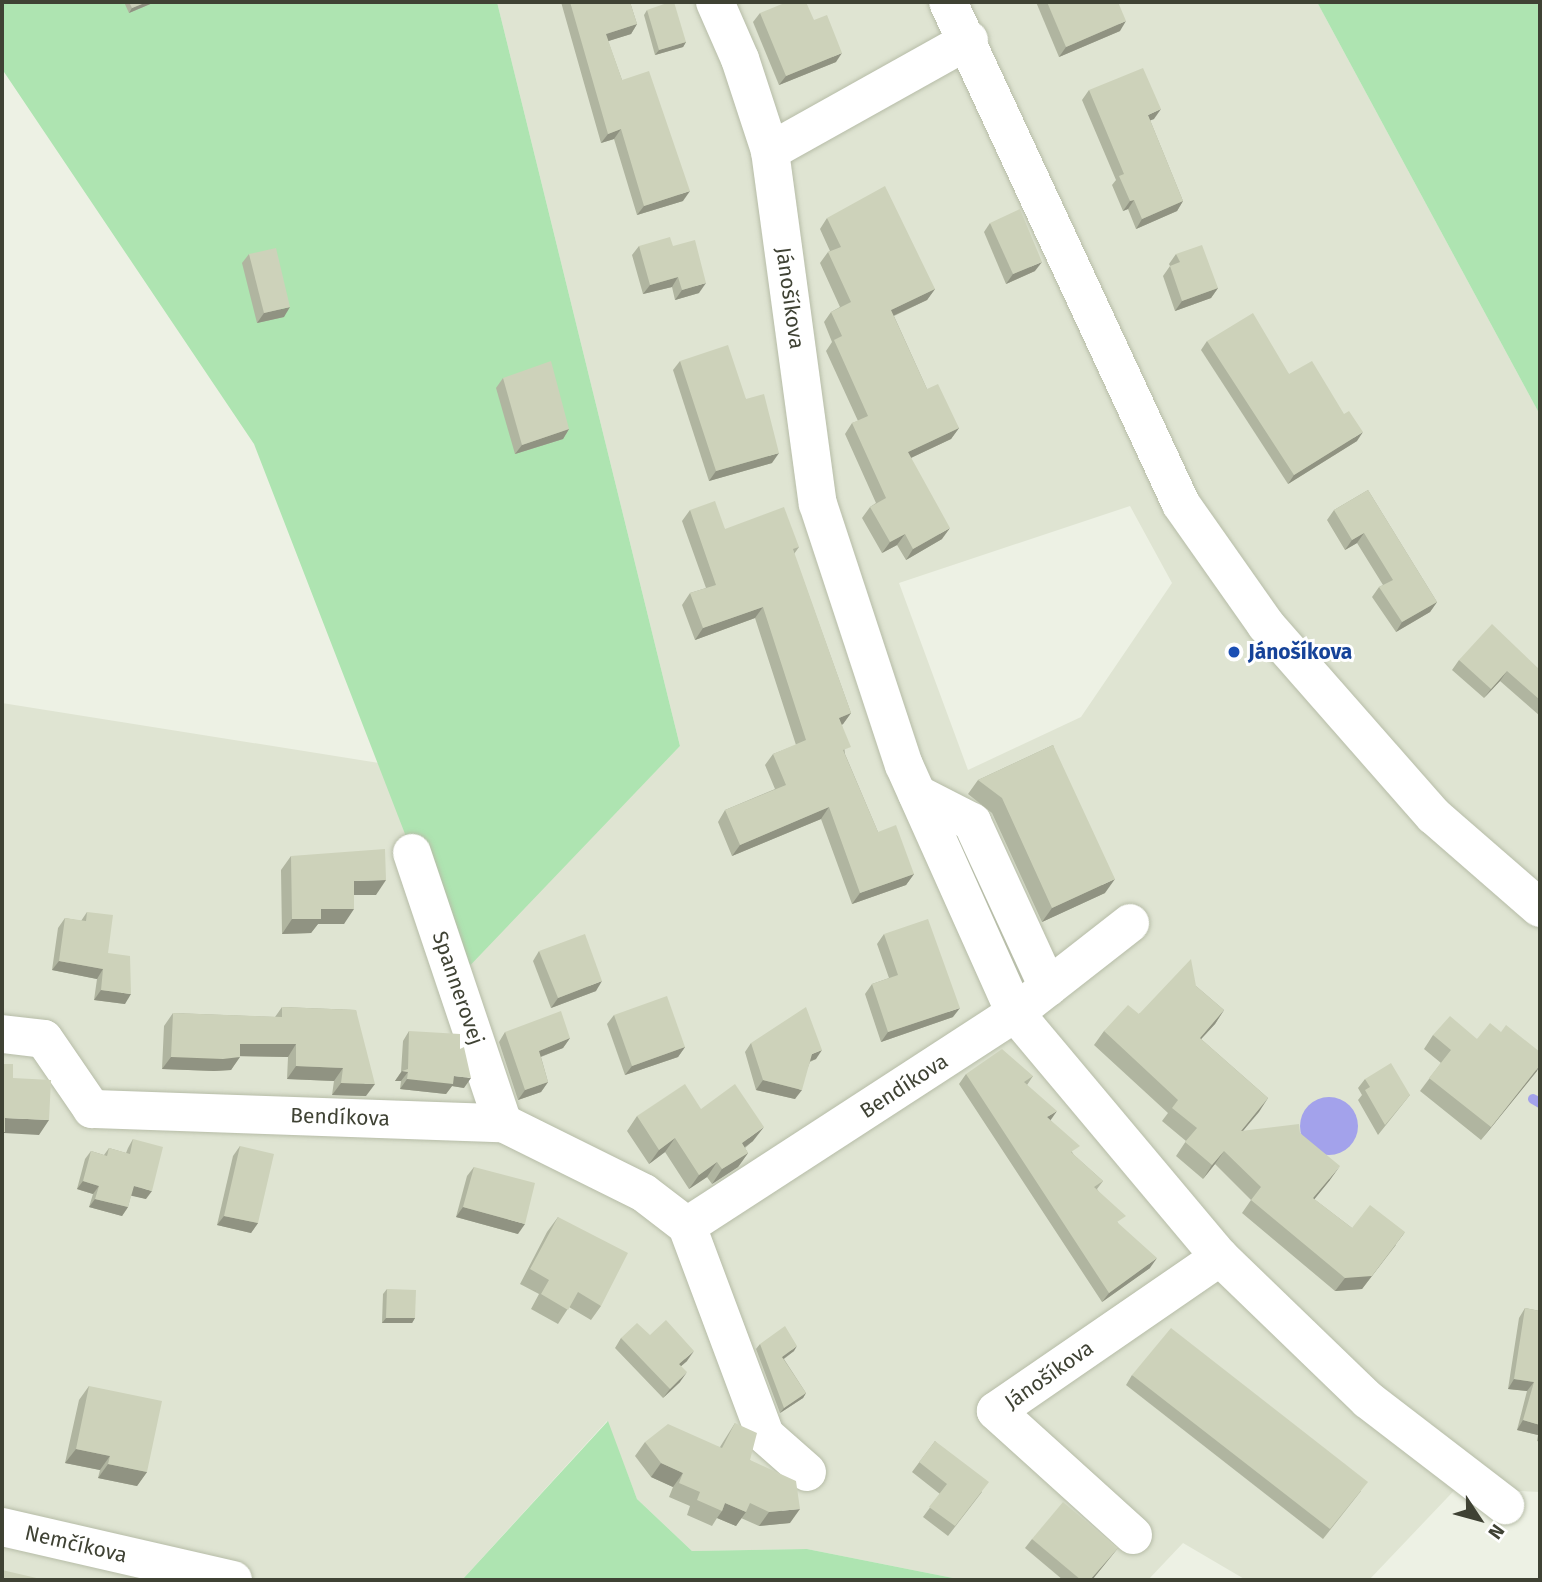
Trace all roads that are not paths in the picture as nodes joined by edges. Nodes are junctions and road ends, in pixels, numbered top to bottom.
1 (715, 2) edge
2 (948, 2) edge
3 (969, 40) junction
4 (770, 150) junction
5 (917, 794) junction
6 (412, 853) dead end
7 (1540, 908) edge
8 (1130, 923) dead end
9 (1048, 987) junction
10 (1016, 1013) junction
11 (2, 1034) edge
12 (503, 1123) junction
13 (687, 1226) junction
14 (1220, 1257) junction
15 (807, 1472) dead end
16 (1505, 1505) dead end
17 (2, 1527) edge
18 (1133, 1535) dead end
19 (233, 1580) edge

1 - 4 street, Jánošíkova
2 - 3 street
3 - 4 street
3 - 7 street
4 - 5 street, Jánošíkova
5 - 9 street
5 - 10 street, Jánošíkova
6 - 12 street, Spannerovej
8 - 9 street, Bendíkova
9 - 10 street, Bendíkova
10 - 13 street, Bendíkova
10 - 14 street, Jánošíkova
11 - 12 street, Bendíkova
12 - 13 street, Bendíkova
13 - 15 street
14 - 16 street, Jánošíkova
14 - 18 street, Jánošíkova
17 - 19 street, Nemčíkova

